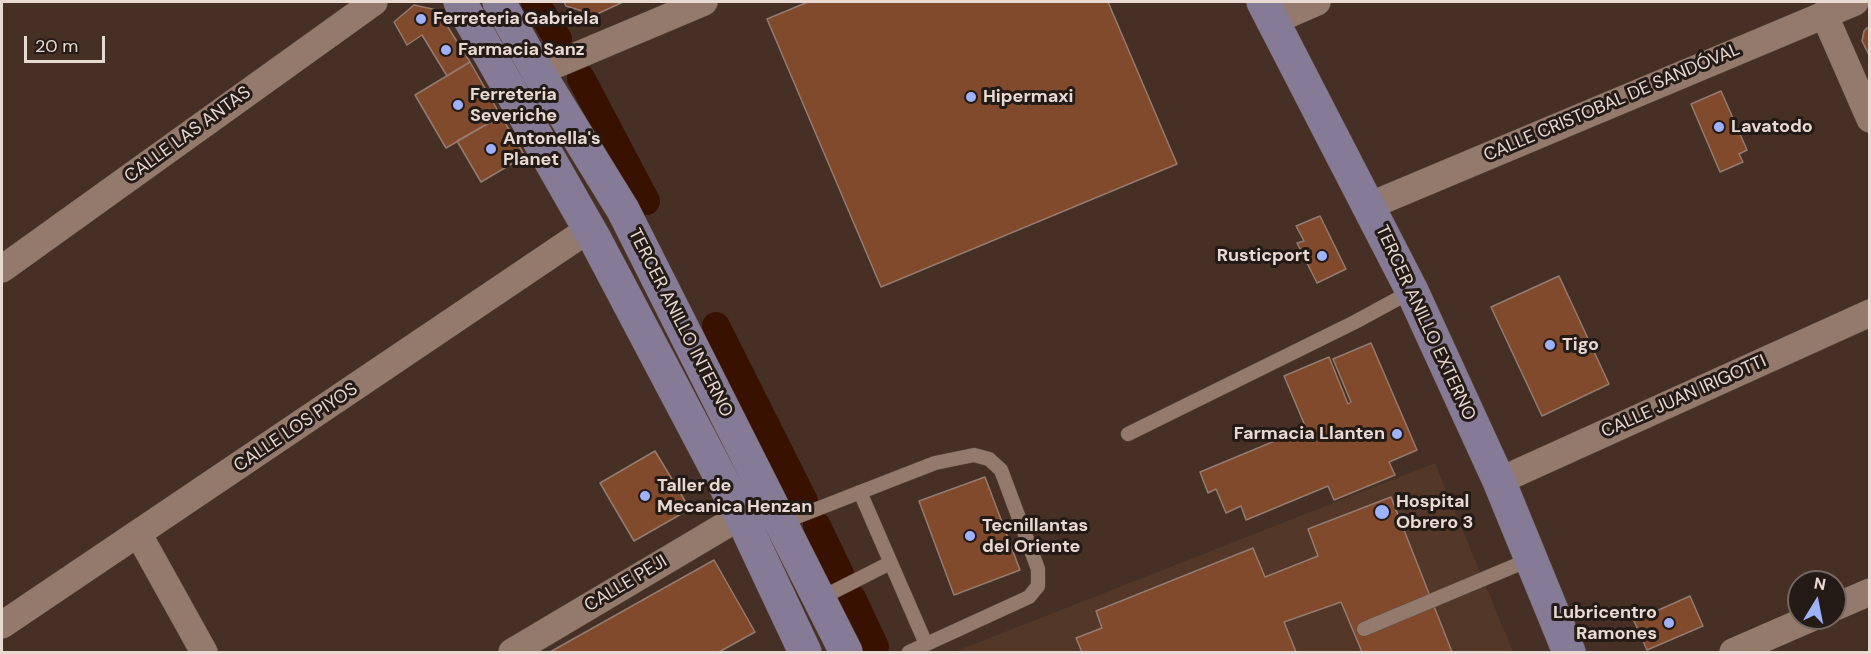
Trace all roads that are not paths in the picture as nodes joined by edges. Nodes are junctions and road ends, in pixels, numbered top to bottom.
1 (374, 2) edge
2 (460, 2) edge
3 (480, 2) edge
4 (499, 2) edge
5 (704, 2) edge
6 (1317, 2) edge
7 (1855, 2) edge
8 (1268, 11) edge
9 (1824, 14) junction
10 (538, 72) junction
11 (1869, 119) edge
12 (1369, 206) junction
13 (593, 235) junction
14 (651, 264) junction
15 (2, 268) edge
16 (1412, 291) junction
17 (1869, 313) edge
18 (1128, 434) dead end
19 (1499, 481) junction
20 (860, 492) junction
21 (741, 516) junction
22 (781, 523) junction
23 (139, 535) junction
24 (1531, 559) junction
25 (891, 563) junction
26 (1869, 592) edge
27 (819, 599) junction
28 (1847, 602) edge
29 (2, 625) edge
30 (1787, 628) edge
31 (1364, 629) dead end
32 (926, 644) junction
33 (204, 652) edge
34 (512, 652) edge
35 (805, 652) edge
36 (821, 652) edge
37 (846, 652) edge
38 (909, 652) edge
39 (1569, 652) edge
40 (1733, 652) edge

1 - 15 street, CALLE LAS ANTAS
2 - 13 main road, TERCER ANILLO INTERNO
3 - 10 main road
4 - 10 main road, TERCER ANILLO INTERNO
5 - 10 street
6 - 8 street
7 - 9 street, CALLE CRISTOBAL DE SANDÓVAL
8 - 12 main road, TERCER ANILLO EXTERNO
9 - 11 street
9 - 12 street, CALLE CRISTOBAL DE SANDÓVAL
10 - 13 main road
10 - 14 main road, TERCER ANILLO INTERNO
12 - 16 main road, TERCER ANILLO EXTERNO
13 - 21 main road, TERCER ANILLO INTERNO
13 - 23 street, CALLE LOS PIYOS
14 - 21 main road
14 - 22 main road, TERCER ANILLO INTERNO
16 - 18 lane
16 - 19 main road, TERCER ANILLO EXTERNO
17 - 19 street, CALLE JUAN IRIGOTTI
19 - 24 main road, TERCER ANILLO EXTERNO
20 - 22 lane
20 - 25 lane
20 - 32 lane
21 - 34 street, CALLE PEJI
21 - 35 main road, TERCER ANILLO INTERNO
21 - 36 main road
22 - 27 main road, TERCER ANILLO INTERNO
23 - 29 street, CALLE LOS PIYOS
23 - 33 street
24 - 31 lane
24 - 39 main road, TERCER ANILLO EXTERNO
25 - 27 lane
25 - 32 lane
26 - 28 street
27 - 37 main road, TERCER ANILLO INTERNO
30 - 40 street
32 - 38 lane

